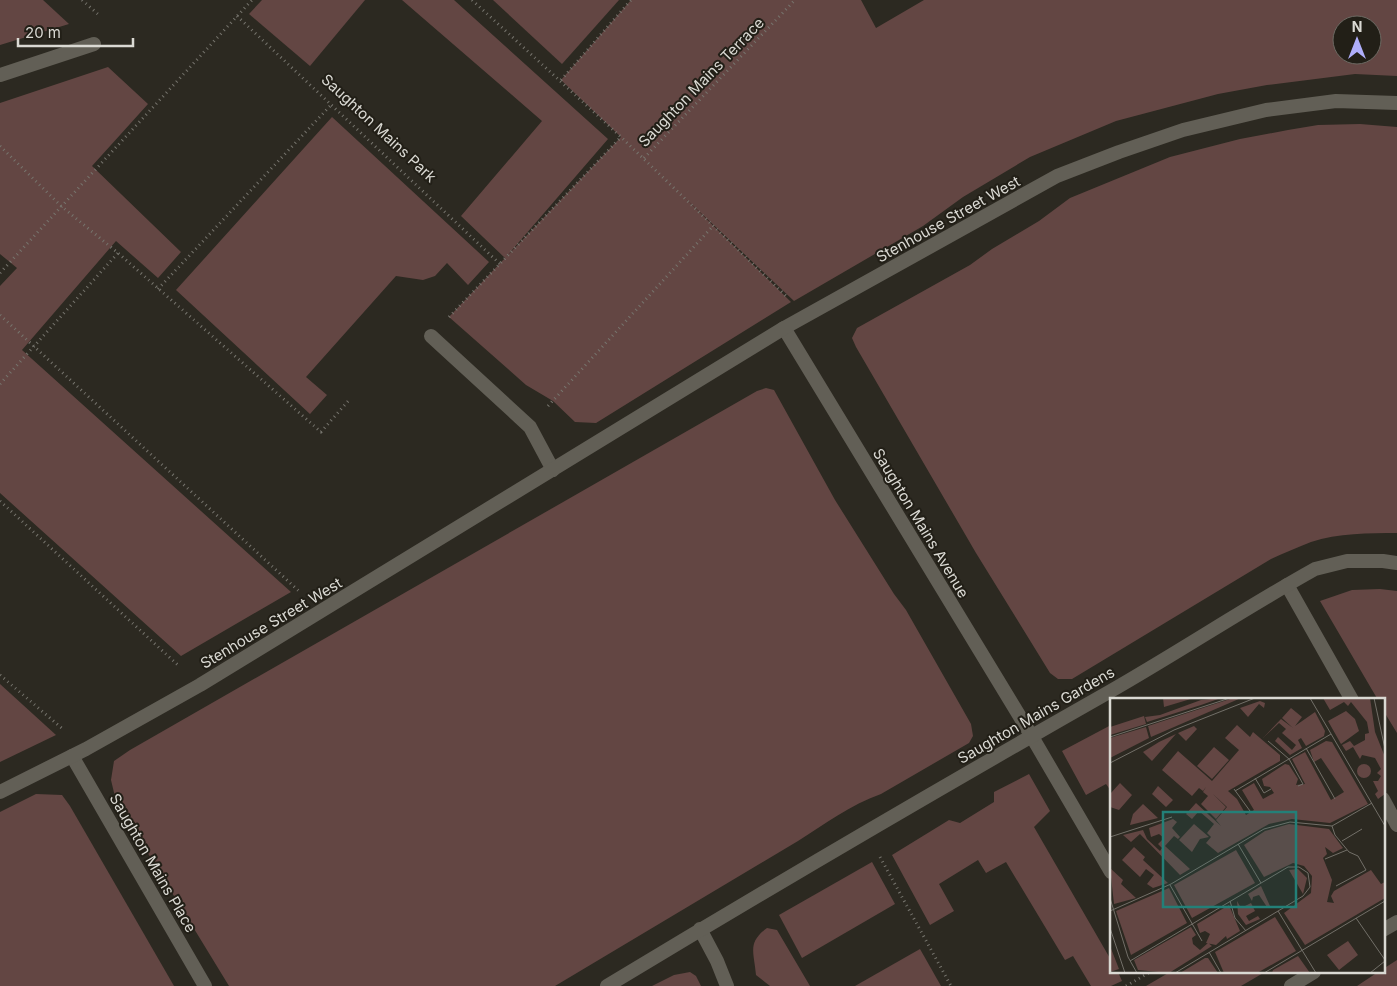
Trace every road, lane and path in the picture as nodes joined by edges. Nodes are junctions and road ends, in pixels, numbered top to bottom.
1 (82, 0) edge
2 (252, 0) edge
3 (472, 0) edge
4 (632, 0) edge
5 (795, 0) edge
6 (237, 16) junction
7 (103, 20) dead end
8 (94, 44) dead end
9 (0, 75) edge
10 (561, 80) junction
11 (1397, 103) edge
12 (331, 105) junction
13 (621, 137) junction
14 (0, 146) edge
15 (644, 158) junction
16 (61, 206) junction
17 (713, 226) junction
18 (118, 253) junction
19 (500, 264) junction
20 (0, 273) edge
21 (158, 289) junction
22 (791, 302) dead end
23 (0, 315) edge
24 (784, 328) junction
25 (431, 336) joint
26 (34, 346) junction
27 (0, 384) edge
28 (350, 399) dead end
29 (530, 427) junction
30 (553, 470) junction
31 (0, 502) edge
32 (1397, 563) edge
33 (1287, 585) junction
34 (321, 612) junction
35 (0, 675) edge
36 (200, 684) junction
37 (1351, 698) edge
38 (1031, 735) junction
39 (86, 749) junction
40 (72, 756) junction
41 (0, 792) edge
42 (1384, 801) edge
43 (1397, 825) edge
44 (866, 832) junction
45 (1110, 870) edge
46 (1397, 922) edge
47 (700, 929) junction
48 (1384, 929) edge
49 (1147, 974) edge
50 (1311, 974) edge
51 (205, 986) edge
52 (606, 986) edge
53 (727, 986) edge
54 (951, 986) edge
55 (1126, 986) edge
56 (1291, 986) edge

1 - 7 path
2 - 6 path
3 - 10 path
4 - 10 path
5 - 15 path, Saughton Mains Terrace
6 - 12 path, Saughton Mains Park
6 - 16 path
8 - 9 street
10 - 13 path
11 - 24 street, Stenhouse Street West
12 - 19 path, Saughton Mains Park
12 - 21 path
13 - 15 path
13 - 19 path
14 - 16 path
15 - 17 path
16 - 18 path
16 - 20 path
17 - 22 path
17 - 29 path
18 - 21 path
18 - 26 path
19 - 25 path
21 - 28 path
23 - 26 path
24 - 30 street, Stenhouse Street West
24 - 38 street, Saughton Mains Avenue
25 - 29 street
26 - 27 path
26 - 34 path
29 - 30 street
30 - 34 street, Stenhouse Street West
31 - 36 path
32 - 33 street, Saughton Mains Gardens
33 - 37 street
33 - 38 street, Saughton Mains Gardens
34 - 36 street, Stenhouse Street West
35 - 39 path
36 - 39 street, Stenhouse Street West
38 - 44 street, Saughton Mains Gardens
38 - 45 street, Saughton Mains Avenue
39 - 40 street, Stenhouse Street West
40 - 41 street, Stenhouse Street West
40 - 51 street, Saughton Mains Place
42 - 43 street
44 - 47 street, Saughton Mains Gardens
44 - 54 path
46 - 48 street
47 - 52 street, Saughton Mains Gardens
47 - 53 street
49 - 55 path
50 - 56 street

